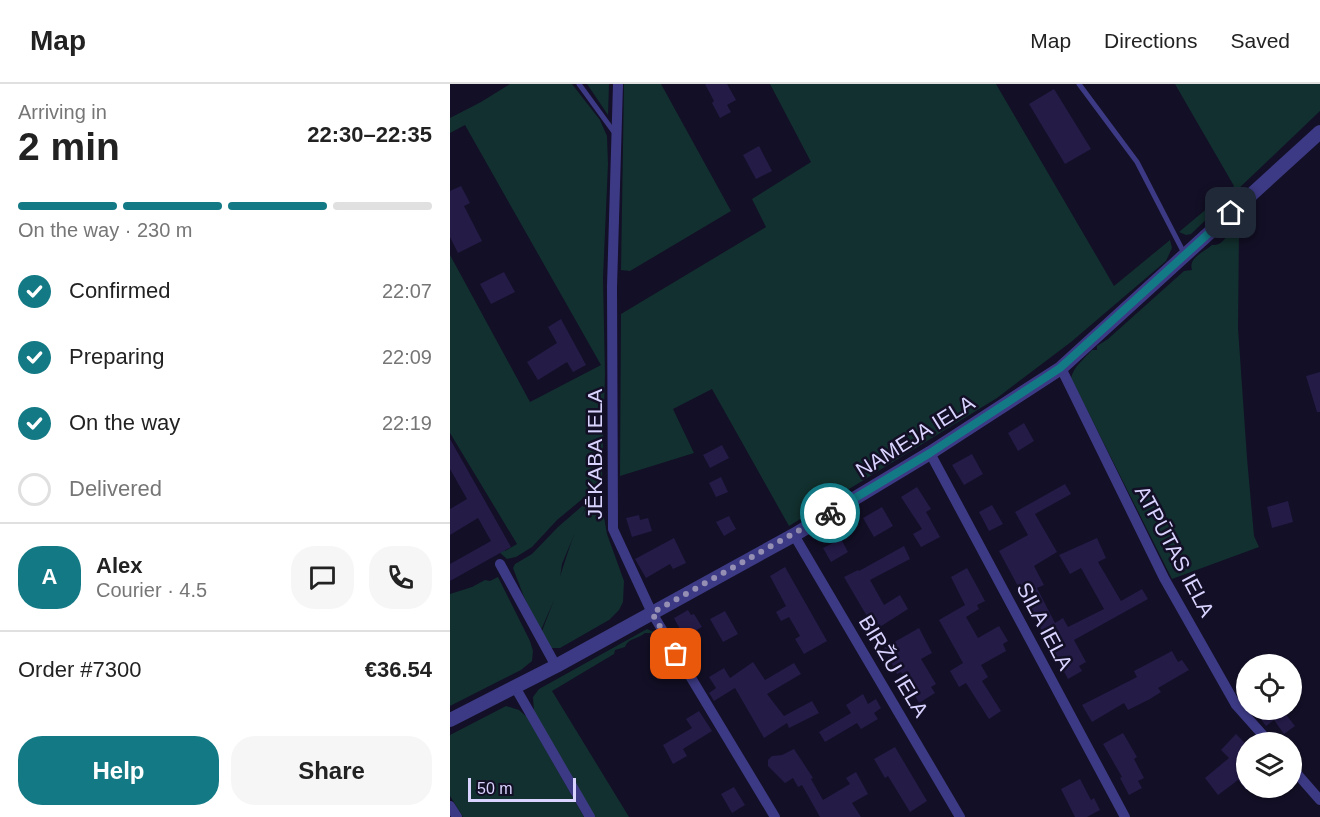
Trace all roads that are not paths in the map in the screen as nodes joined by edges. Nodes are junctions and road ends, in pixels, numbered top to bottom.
1 (579, 84) edge
2 (618, 84) edge
3 (1079, 84) edge
4 (1320, 132) edge
5 (617, 135) junction
6 (1185, 255) junction
7 (1060, 368) junction
8 (930, 453) junction
9 (794, 535) junction
10 (500, 564) dead end
11 (652, 613) junction
12 (556, 666) junction
13 (515, 687) junction
14 (450, 720) edge
15 (1260, 732) edge
16 (1302, 779) edge
17 (1320, 800) edge
18 (450, 806) edge
19 (457, 817) edge
20 (590, 817) edge
21 (775, 817) edge
22 (960, 817) edge
23 (1125, 817) edge

1 - 5 lane
2 - 5 street, JĒKABA IELA
3 - 6 lane
4 - 6 street, NAMEJA IELA
5 - 11 street, JĒKABA IELA
6 - 7 street, NAMEJA IELA
7 - 8 street, NAMEJA IELA
7 - 15 street, ATPŪTAS IELA
8 - 9 street, NAMEJA IELA
8 - 23 street, SILA IELA
9 - 11 street, NAMEJA IELA
9 - 22 street, BIRŽU IELA
10 - 12 street
11 - 12 street, NAMEJA IELA
11 - 21 street, JĒKABA IELA
12 - 13 street, NAMEJA IELA
13 - 14 street, NAMEJA IELA
13 - 20 street
16 - 17 street
18 - 19 street

